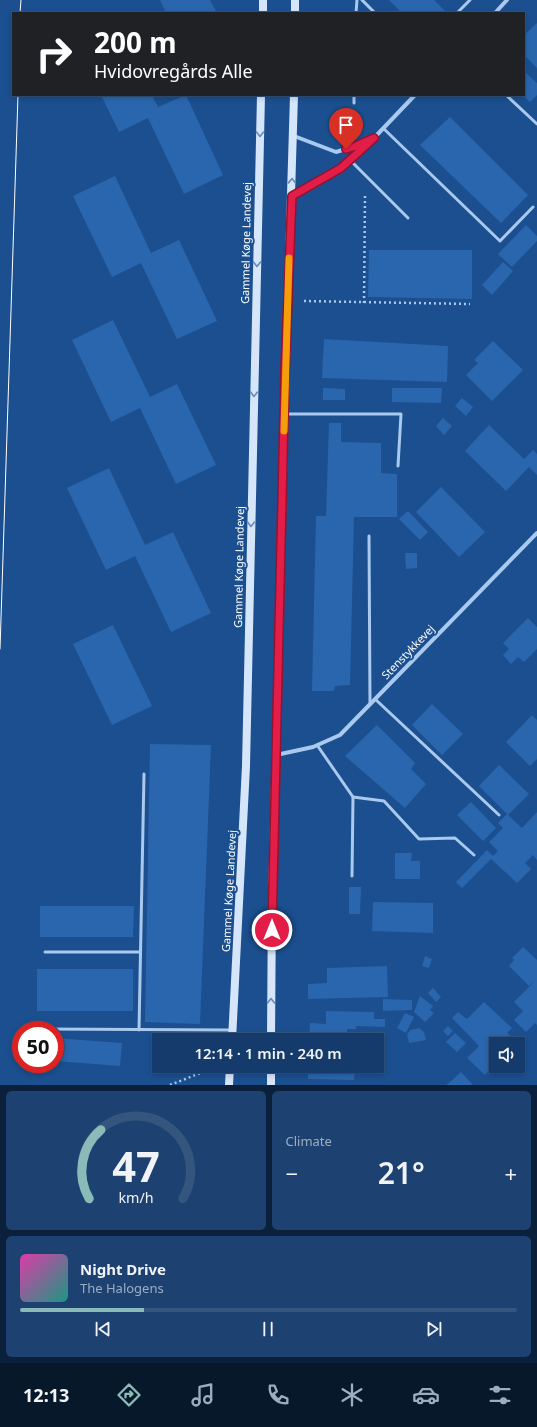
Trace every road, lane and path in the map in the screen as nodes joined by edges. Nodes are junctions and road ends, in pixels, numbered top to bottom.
1 (263, 0) edge
2 (295, 0) edge
3 (357, 0) edge
4 (362, 0) edge
5 (470, 0) edge
6 (507, 0) edge
7 (263, 12) edge
8 (295, 12) edge
9 (356, 12) edge
10 (374, 12) edge
11 (458, 12) edge
12 (496, 12) edge
13 (261, 96) edge
14 (294, 96) edge
15 (354, 96) edge
16 (415, 96) edge
17 (507, 96) edge
18 (354, 103) dead end
19 (537, 124) edge
20 (383, 128) junction
21 (294, 136) junction
22 (374, 138) junction
23 (350, 160) junction
24 (365, 174) junction
25 (292, 196) junction
26 (533, 207) dead end
27 (408, 218) dead end
28 (287, 301) junction
29 (364, 303) junction
30 (470, 304) dead end
31 (284, 414) junction
32 (398, 466) dead end
33 (537, 533) edge
34 (369, 536) dead end
35 (375, 699) junction
36 (370, 704) junction
37 (317, 745) junction
38 (276, 755) junction
39 (144, 774) dead end
40 (353, 797) junction
41 (499, 815) dead end
42 (474, 855) dead end
43 (352, 876) dead end
44 (45, 952) dead end
45 (140, 952) junction
46 (64, 1030) edge
47 (139, 1030) junction
48 (232, 1030) joint
49 (271, 1033) edge
50 (200, 1073) edge
51 (230, 1073) edge
52 (271, 1073) edge
53 (170, 1085) edge
54 (229, 1085) edge
55 (271, 1085) edge

1 - 7 main road
2 - 8 main road
3 - 9 lane
4 - 10 lane
5 - 11 lane
6 - 12 street
13 -> 48 main road, Gammel Køge Landevej
14 - 21 main road
15 - 18 lane
16 - 20 street
17 - 19 lane
20 - 22 street
20 - 26 lane
21 - 22 street
25 -> 21 main road
22 - 23 street
23 - 24 lane
23 - 25 street
24 - 27 lane
24 - 29 path
25 - 28 main road
28 - 29 path
28 - 31 main road
29 - 30 path
31 - 32 lane
31 - 38 main road
33 - 35 street, Stenstykkevej
34 - 36 lane
35 - 36 street, Stenstykkevej
35 - 41 lane
36 - 37 street, Stenstykkevej
37 - 38 street, Stenstykkevej
37 - 40 lane
49 -> 38 main road
39 - 45 lane
40 - 42 lane
40 - 43 lane
44 - 45 lane
45 - 47 lane
46 - 47 lane
47 - 48 lane
50 - 53 path
51 - 54 main road
52 - 55 main road

